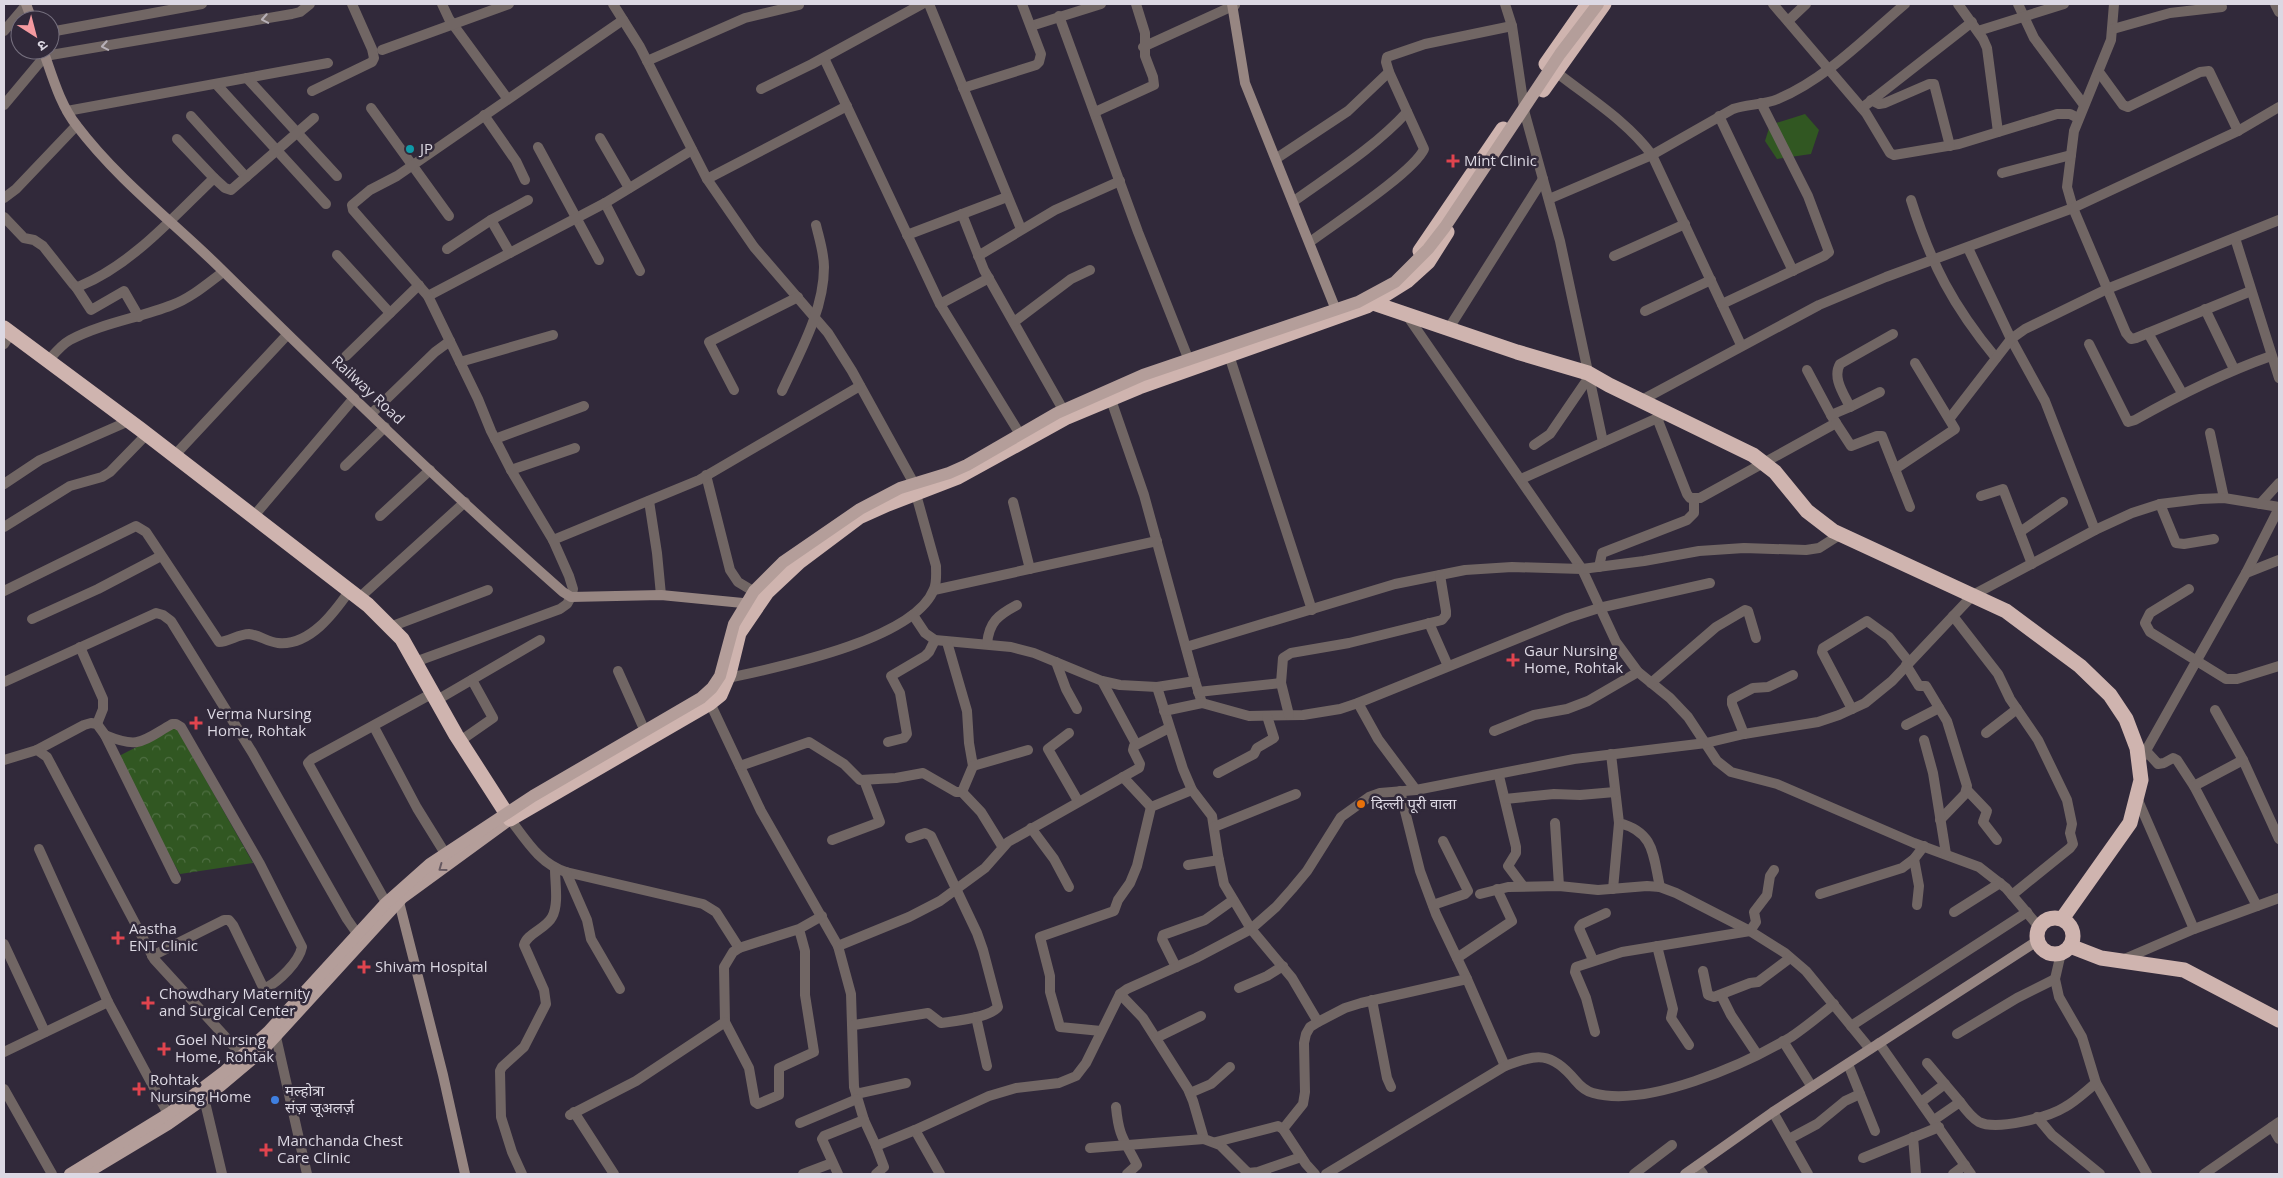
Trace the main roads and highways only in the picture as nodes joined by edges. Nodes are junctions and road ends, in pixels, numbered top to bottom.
1 (1604, 4) edge
2 (1589, 8) edge
3 (1524, 107) junction
4 (1359, 298) junction
5 (1374, 303) junction
6 (1337, 311) junction
7 (6, 335) edge
8 (1227, 350) junction
9 (1108, 393) junction
10 (914, 487) junction
11 (722, 679) junction
12 (693, 703) junction
13 (506, 814) junction
14 (2062, 919) junction
15 (2066, 949) junction
16 (2279, 1020) edge
17 (247, 1056) junction
18 (64, 1174) edge
19 (70, 1174) edge
20 (85, 1174) edge

1 - 2 highway
2 - 3 highway
2 - 3 highway
2 - 6 main road, bridge
3 - 4 highway
3 - 5 highway
4 - 5 highway
4 - 6 highway
5 - 6 highway
5 - 14 highway
6 - 8 highway
6 - 12 main road, bridge
7 - 13 highway
8 - 9 highway
8 - 9 highway
9 - 10 highway
9 - 10 highway
10 - 11 highway
11 - 12 highway
11 - 13 highway
12 - 13 highway
12 - 19 main road, bridge
13 -> 17 main road
13 - 17 main road
14 - 15 highway
14 - 15 highway
15 - 16 highway
17 - 18 main road
17 - 20 main road

